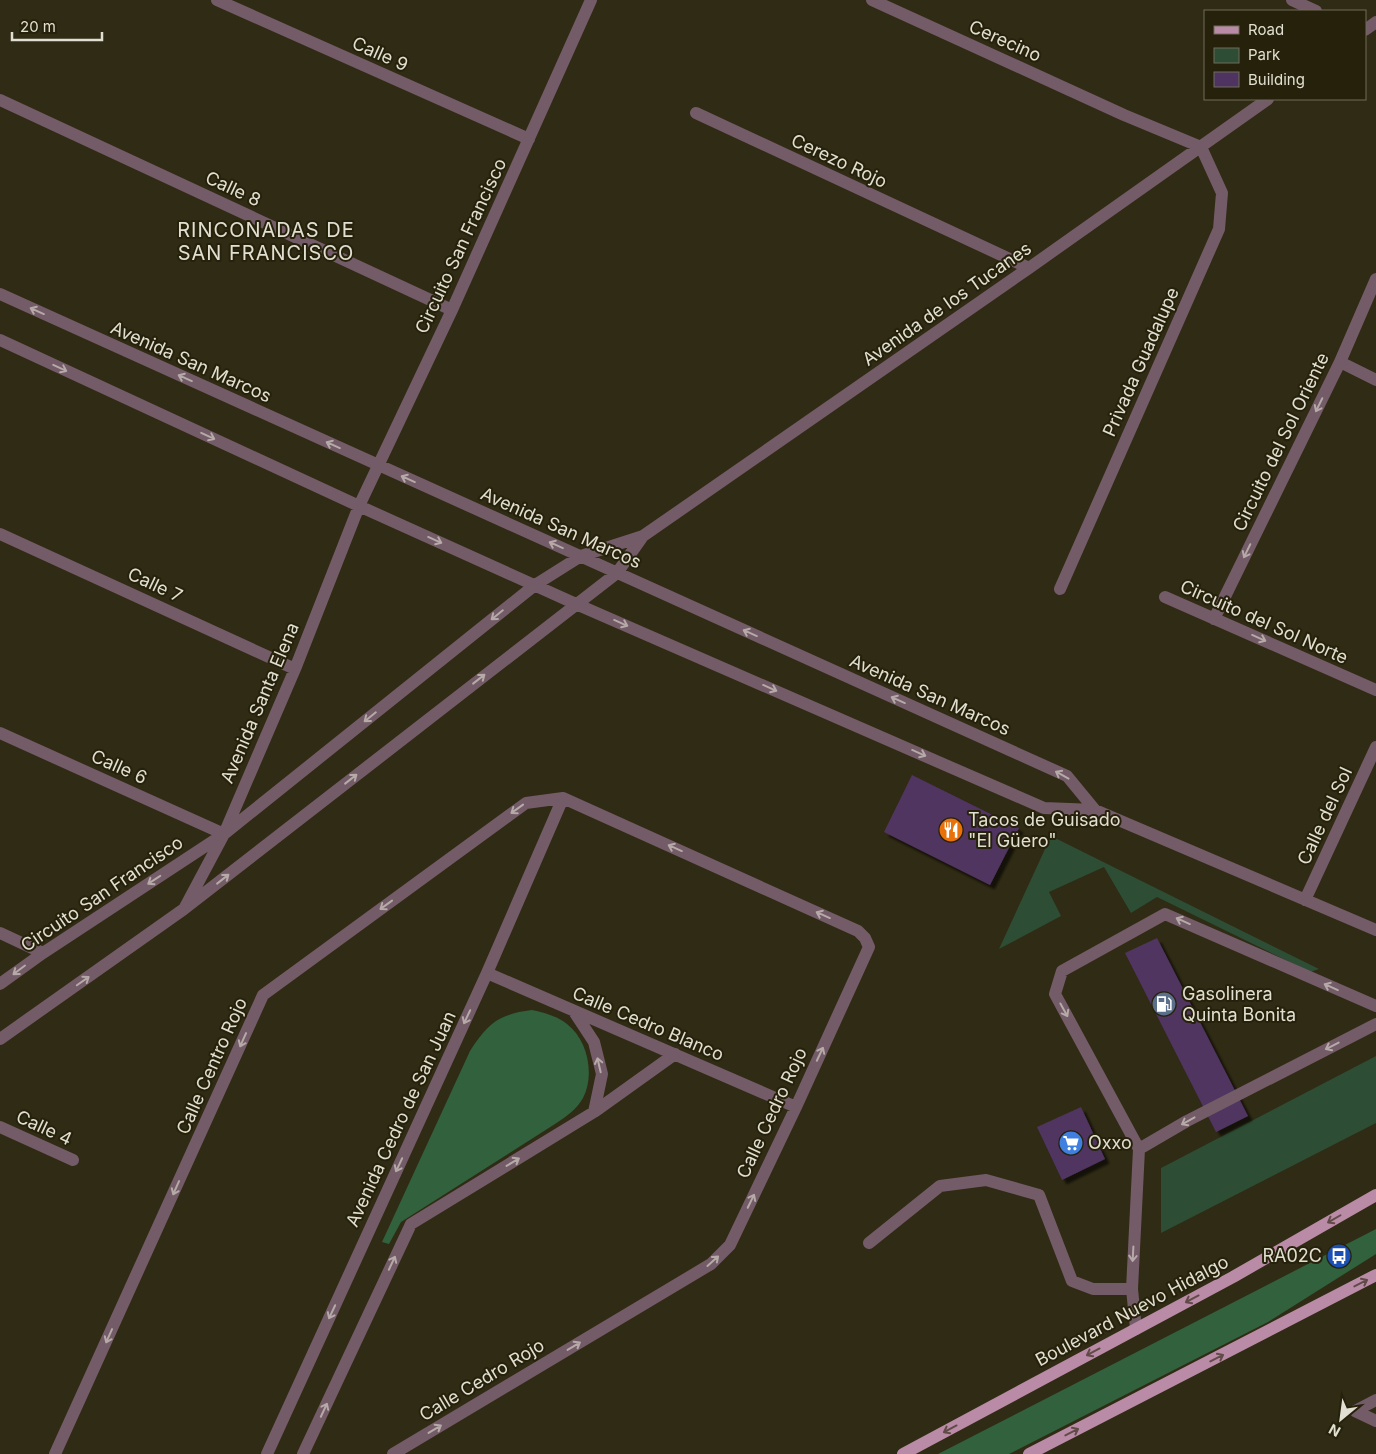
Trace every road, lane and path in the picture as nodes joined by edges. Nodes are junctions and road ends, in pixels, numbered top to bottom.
1 (217, 0) edge
2 (592, 0) edge
3 (872, 0) edge
4 (1292, 0) edge
5 (1314, 10) edge
6 (0, 100) edge
7 (1267, 100) edge
8 (696, 113) dead end
9 (529, 139) junction
10 (1201, 147) junction
11 (1030, 268) junction
12 (1376, 279) edge
13 (0, 294) edge
14 (452, 310) junction
15 (0, 340) edge
16 (1340, 362) junction
17 (1376, 380) edge
18 (377, 465) junction
19 (359, 506) junction
20 (0, 534) edge
21 (643, 536) junction
22 (582, 556) junction
23 (617, 572) junction
24 (535, 585) junction
25 (1060, 589) dead end
26 (1165, 597) dead end
27 (576, 604) junction
28 (1214, 619) junction
29 (295, 668) junction
30 (1376, 690) edge
31 (0, 732) edge
32 (1376, 747) edge
33 (563, 798) junction
34 (1095, 810) junction
35 (224, 834) junction
36 (1305, 900) junction
37 (184, 909) junction
38 (1376, 930) edge
39 (0, 933) edge
40 (43, 952) junction
41 (487, 973) junction
42 (0, 984) edge
43 (1376, 1006) edge
44 (573, 1010) junction
45 (1376, 1024) edge
46 (0, 1039) edge
47 (675, 1054) junction
48 (796, 1106) junction
49 (594, 1112) junction
50 (0, 1127) edge
51 (1138, 1148) junction
52 (73, 1160) dead end
53 (1376, 1195) edge
54 (869, 1243) dead end
55 (1376, 1275) edge
56 (1132, 1289) junction
57 (1136, 1329) junction
58 (1376, 1400) edge
59 (1376, 1421) edge
60 (56, 1454) edge
61 (267, 1454) edge
62 (303, 1454) edge
63 (393, 1454) edge
64 (903, 1454) edge
65 (1029, 1454) edge

1 - 9 street, Calle 9
2 - 9 street, Circuito San Francisco
3 - 10 street, Cerecino
4 - 5 street
6 - 14 street, Calle 8
7 - 10 street, Avenida de los Tucanes
8 - 11 street, Cerezo Rojo
9 - 14 street, Circuito San Francisco
10 - 11 street, Avenida de los Tucanes
10 - 25 street, Privada Guadalupe
11 - 21 street, Avenida de los Tucanes
12 - 16 street, Circuito del Sol Oriente
18 -> 13 street, Avenida San Marcos
14 - 18 street, Circuito San Francisco
15 -> 19 street, Avenida San Marcos
16 - 17 street
16 -> 28 street, Circuito del Sol Oriente
18 - 19 street, Circuito San Francisco
22 -> 18 street, Avenida San Marcos
19 -> 24 street, Avenida San Marcos
19 - 29 street, Avenida Santa Elena
20 - 29 street, Calle 7
21 - 22 street, Avenida de los Tucanes
21 - 23 street, Avenida de los Tucanes
22 - 23 street, Avenida San Marcos
22 - 24 street, Avenida de los Tucanes
23 - 27 street, Avenida de los Tucanes
34 -> 23 street, Avenida San Marcos
24 - 27 street, Avenida San Marcos
24 -> 35 street, Circuito San Francisco
26 - 28 street, Circuito del Sol Norte
27 -> 34 street, Avenida San Marcos
37 -> 27 street, Avenida de los Tucanes
28 -> 30 street, Circuito del Sol Norte
29 - 35 street, Avenida Santa Elena
31 - 35 street, Calle 6
32 - 36 street, Calle del Sol
33 - 41 street, Avenida Cedro de San Juan
48 -> 33 street, Calle Cedro Rojo
33 -> 60 street, Calle Centro Rojo
34 - 36 street, Avenida San Marcos
35 - 37 street, Avenida Santa Elena
35 -> 40 street, Circuito San Francisco
36 - 38 street, Avenida San Marcos
46 -> 37 street
39 - 40 street
40 -> 42 street, Circuito San Francisco
41 - 44 street, Calle Cedro Blanco
41 -> 61 street, Avenida Cedro de San Juan
43 -> 51 street
44 - 47 street, Calle Cedro Blanco
49 -> 44 street
45 -> 51 street
47 - 48 street, Calle Cedro Blanco
47 - 49 street
63 -> 48 street, Calle Cedro Rojo
62 -> 49 street
50 - 52 street, Calle 4
51 -> 56 street
53 -> 57 main road, Boulevard Nuevo Hidalgo
54 - 56 street
65 -> 55 main road
56 - 57 street
57 -> 64 main road, Boulevard Nuevo Hidalgo
58 - 59 street

